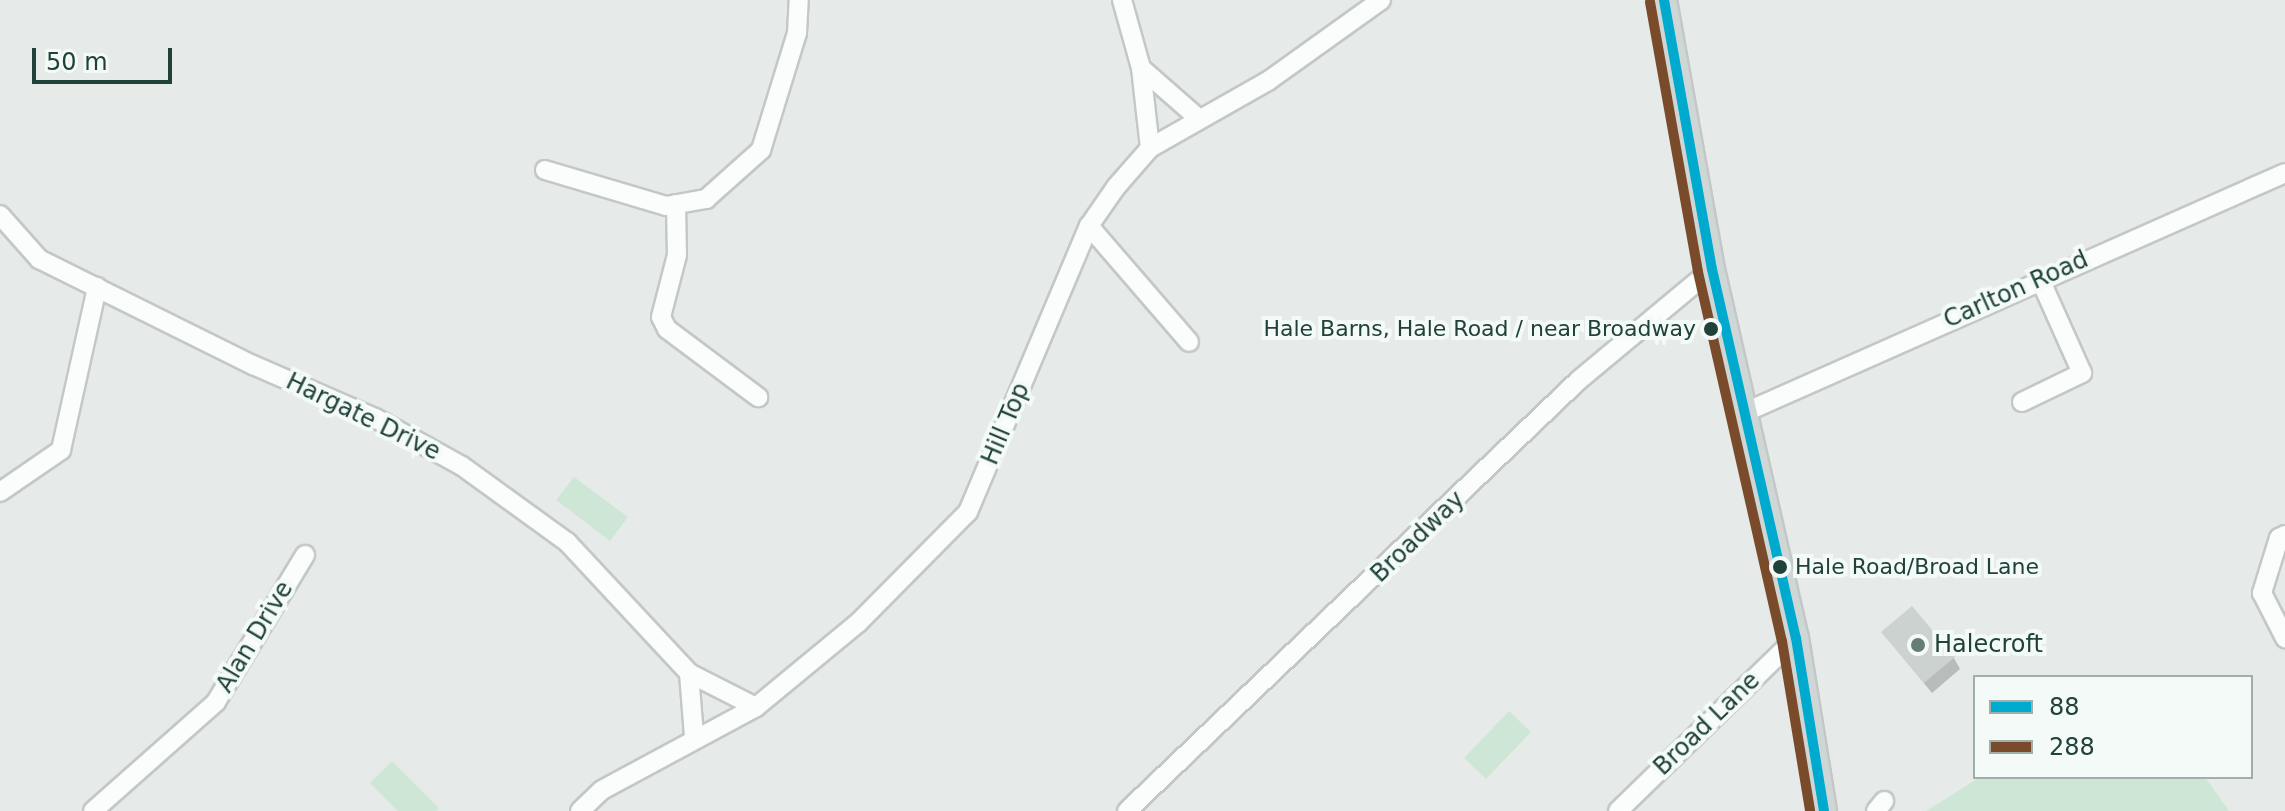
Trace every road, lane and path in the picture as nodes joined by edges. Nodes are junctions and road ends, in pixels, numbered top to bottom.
1 (799, 0) edge
2 (1122, 0) edge
3 (1381, 0) edge
4 (1664, 0) edge
5 (1141, 68) junction
6 (1199, 119) junction
7 (1150, 148) junction
8 (545, 170) dead end
9 (2285, 173) edge
10 (676, 204) junction
11 (0, 215) edge
12 (1089, 226) junction
13 (1712, 269) junction
14 (2040, 279) junction
15 (97, 287) junction
16 (1189, 342) dead end
17 (758, 397) dead end
18 (2022, 402) dead end
19 (1748, 411) junction
20 (0, 492) edge
21 (2285, 535) edge
22 (305, 555) dead end
23 (1796, 638) junction
24 (2285, 638) edge
25 (689, 673) junction
26 (756, 707) junction
27 (694, 736) junction
28 (93, 811) edge
29 (580, 811) edge
30 (1127, 811) edge
31 (1618, 811) edge
32 (1824, 811) edge

1 - 10 street
2 - 5 street
3 - 6 street, Hill Top
4 - 13 main road
5 - 6 street
5 - 7 street
6 - 7 street, Hill Top
7 - 12 street, Hill Top
8 - 10 street
9 - 14 street, Carlton Road
10 - 17 street
11 - 15 street, Hargate Drive
12 - 16 street
12 - 26 street, Hill Top
13 - 19 main road
13 - 30 street, Broadway
14 - 18 street
14 - 19 street, Carlton Road
15 - 20 street
15 - 25 street, Hargate Drive
19 - 23 main road
21 - 24 street
22 - 28 street, Alan Drive
23 - 31 street, Broad Lane
23 - 32 main road
25 - 26 street, Hargate Drive
25 - 27 street
26 - 27 street, Hill Top
27 - 29 street, Hill Top

